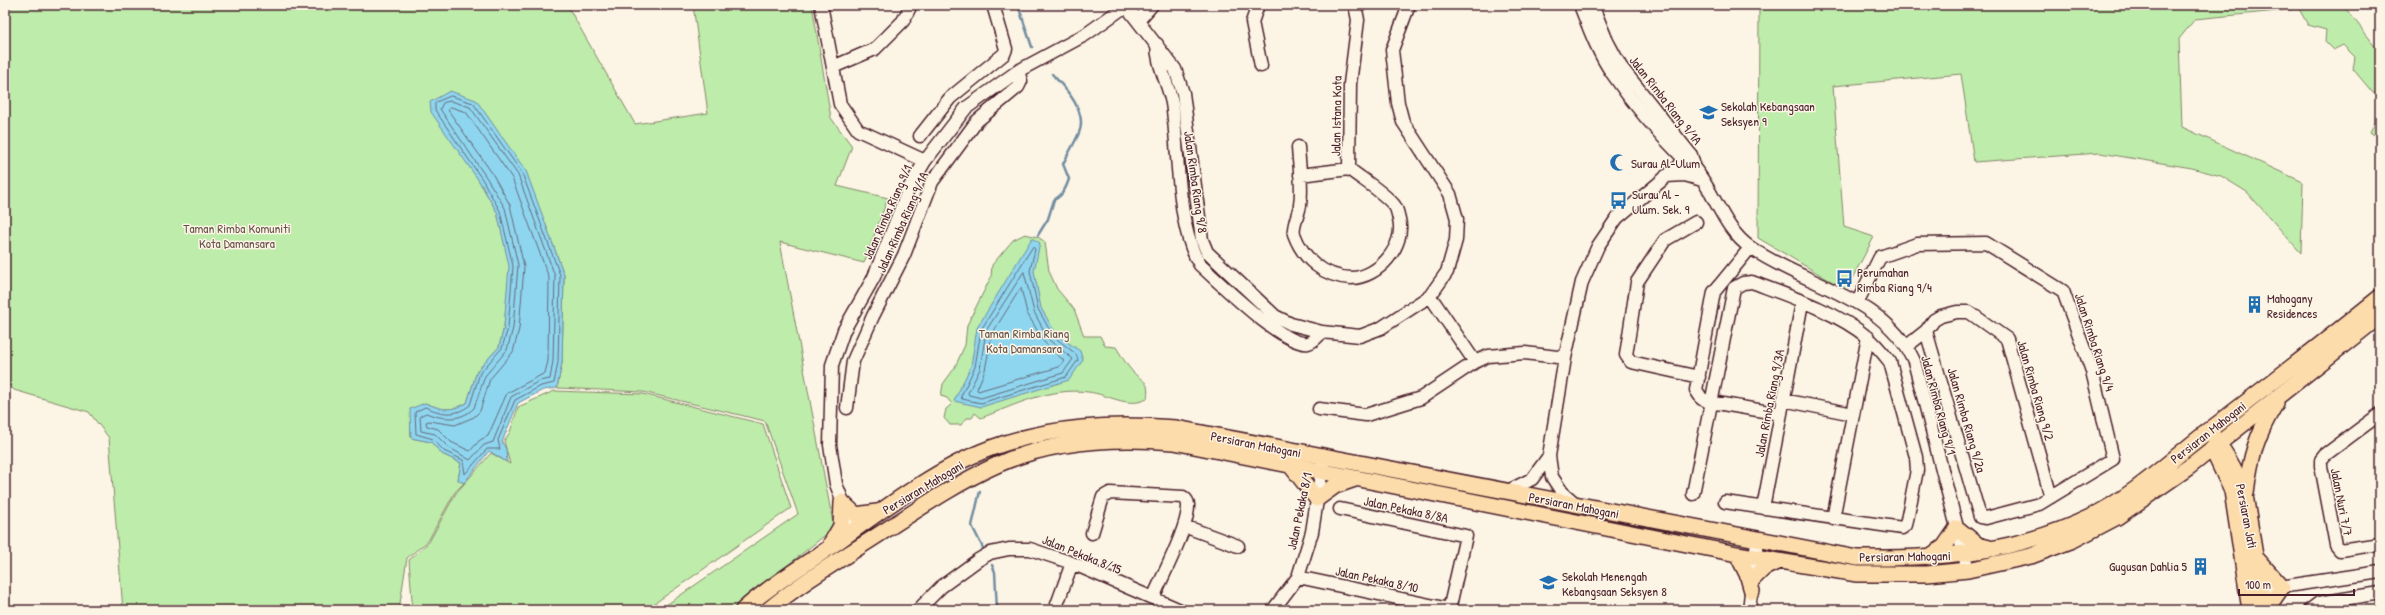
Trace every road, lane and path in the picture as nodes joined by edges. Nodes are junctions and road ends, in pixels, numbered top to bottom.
1 (821, 5) edge
2 (912, 5) edge
3 (993, 5) edge
4 (1152, 5) edge
5 (1258, 5) edge
6 (1355, 5) edge
7 (1409, 5) edge
8 (1580, 5) edge
9 (1592, 5) edge
10 (1126, 6) edge
11 (1138, 21) junction
12 (1261, 66) dead end
13 (833, 67) junction
14 (1018, 72) junction
15 (920, 136) dead end
16 (1671, 144) junction
17 (1298, 147) dead end
18 (1688, 158) junction
19 (926, 160) junction
20 (1349, 169) junction
21 (1300, 175) junction
22 (1668, 175) junction
23 (1702, 180) junction
24 (1696, 222) dead end
25 (1750, 248) junction
26 (1430, 296) junction
27 (2380, 297) edge
28 (1802, 302) junction
29 (1857, 303) junction
30 (857, 307) junction
31 (873, 316) junction
32 (2380, 316) edge
33 (1926, 331) junction
34 (1868, 337) junction
35 (1908, 346) junction
36 (1565, 358) junction
37 (1475, 362) junction
38 (1699, 377) junction
39 (2280, 395) junction
40 (1783, 400) junction
41 (1711, 402) junction
42 (847, 408) dead end
43 (1319, 410) dead end
44 (1781, 414) junction
45 (1853, 414) junction
46 (2380, 414) edge
47 (2205, 434) junction
48 (2214, 446) junction
49 (1549, 456) junction
50 (1324, 457) junction
51 (1292, 466) junction
52 (2189, 467) junction
53 (1321, 472) junction
54 (2225, 474) junction
55 (1356, 479) junction
56 (948, 491) junction
57 (1506, 492) junction
58 (1693, 494) dead end
59 (2245, 495) junction
60 (2052, 497) junction
61 (1317, 499) junction
62 (842, 502) junction
63 (1725, 502) dead end
64 (1578, 506) junction
65 (887, 508) junction
66 (1763, 508) junction
67 (1340, 509) dead end
68 (1832, 519) junction
69 (1184, 526) junction
70 (1957, 528) junction
71 (854, 530) junction
72 (1092, 533) dead end
73 (1757, 540) junction
74 (2380, 544) edge
75 (1238, 546) dead end
76 (1993, 549) junction
77 (824, 551) junction
78 (1737, 554) junction
79 (1964, 555) junction
80 (2255, 556) junction
81 (1755, 557) junction
82 (1928, 558) junction
83 (1779, 561) junction
84 (1072, 563) junction
85 (1968, 570) junction
86 (2380, 572) edge
87 (1298, 577) junction
88 (807, 581) junction
89 (1752, 585) junction
90 (2282, 587) junction
91 (2260, 590) junction
92 (2376, 594) edge
93 (1153, 598) junction
94 (2257, 609) edge
95 (743, 610) edge
96 (768, 610) edge
97 (918, 610) edge
98 (1055, 610) edge
99 (1180, 610) edge
100 (1273, 610) edge
101 (1449, 610) edge
102 (1749, 610) edge
103 (2310, 610) edge

1 - 13 street
2 - 13 street
3 - 15 street
4 - 11 street
5 - 12 street
6 - 20 street, Jalan Istana Kota
7 - 26 street, Jalan Rimba Riang 9/8
8 - 16 street, Jalan Rimba Riang 9/1
9 - 18 street, Jalan Rimba Riang 9/1A
10 - 11 street, Jalan Rimba Riang 9/8
10 - 14 street, Jalan Rimba Riang 9/1
11 - 26 street, Jalan Rimba Riang 9/8
13 - 19 street
14 - 19 street, Jalan Rimba Riang 9/1
14 - 31 street, Jalan Rimba Riang 9/1A
16 - 18 street, Jalan Rimba Riang 9/1
16 - 22 street
17 - 21 street, Jalan Istana Kota
18 - 22 street
18 - 23 street, Jalan Rimba Riang 9/1
19 - 30 street, Jalan Rimba Riang 9/1
20 - 21 street
20 - 21 street, Jalan Istana Kota
22 - 23 street
22 - 36 street
23 - 25 street, Jalan Rimba Riang 9/1
24 - 38 street
25 - 29 street, Jalan Rimba Riang 9/1
25 - 38 street
26 - 37 street
27 - 47 main road, Persiaran Mahogani
28 - 34 street
28 - 40 street, Jalan Rimba Riang 9/3A
28 - 41 street
29 - 35 street, Jalan Rimba Riang 9/1
29 - 60 street, Jalan Rimba Riang 9/4
30 - 31 street
30 - 62 street, Jalan Rimba Riang 9/1
31 - 42 street, Jalan Rimba Riang 9/1A
32 - 39 main road, Persiaran Mahogani
33 - 35 street, Jalan Rimba Riang 9/2
33 - 60 street, Jalan Rimba Riang 9/2
33 - 60 street, Jalan Rimba Riang 9/2a
34 - 45 street
34 - 68 street
35 - 70 street, Jalan Rimba Riang 9/1
36 - 37 street
36 - 49 street
37 - 43 street
38 - 41 street
39 - 48 main road, Persiaran Mahogani
39 - 59 main road
40 - 44 street, Jalan Rimba Riang 9/3A
40 - 45 street
41 - 44 street
41 - 58 street
44 - 66 street, Jalan Rimba Riang 9/3A
45 - 68 street
46 - 74 street, Jalan Nuri 7/7
47 - 48 main road, Persiaran Jati
47 - 76 main road, Persiaran Mahogani
48 - 52 main road, Persiaran Mahogani
48 - 54 main road, Persiaran Jati
48 - 59 main road, Persiaran Jati
49 - 57 street
49 - 64 street
50 - 53 street, Jalan Pekaka 8/1
50 - 57 main road, Persiaran Mahogani
50 - 65 main road, Persiaran Mahogani
51 - 53 main road, Persiaran Mahogani
51 - 56 main road, Persiaran Mahogani
51 - 61 main road
52 - 54 main road
52 - 85 main road, Persiaran Mahogani
53 - 55 main road, Persiaran Mahogani
53 - 61 street, Jalan Pekaka 8/1
54 - 94 main road, Persiaran Jati
55 - 61 main road
55 - 78 main road, Persiaran Mahogani
56 - 71 main road
56 - 88 main road, Persiaran Mahogani
57 - 64 main road, Persiaran Mahogani
59 - 80 main road, Persiaran Jati
61 - 87 street, Jalan Pekaka 8/1
62 - 65 main road
62 - 71 street
62 - 77 main road
63 - 66 street
64 - 73 main road, Persiaran Mahogani
65 - 71 main road, Persiaran Mahogani
66 - 68 street
67 - 101 street, Jalan Pekaka 8/8A
69 - 72 street
69 - 75 street
69 - 93 street
70 - 76 main road
70 - 79 street, Jalan Rimba Riang 9/1
70 - 82 main road
71 - 77 main road, Persiaran Mahogani
71 - 88 main road
73 - 81 street
73 - 82 main road, Persiaran Mahogani
76 - 79 main road, Persiaran Mahogani
77 - 95 main road, Persiaran Mahogani
78 - 81 main road, Persiaran Mahogani
78 - 89 main road
79 - 82 main road, Persiaran Mahogani
79 - 85 street, Jalan Rimba Riang 9/1
80 - 90 main road
80 - 91 main road, Persiaran Jati
81 - 83 main road, Persiaran Mahogani
81 - 89 street
83 - 85 main road, Persiaran Mahogani
83 - 89 main road
84 - 93 street, Jalan Pekaka 8/15
84 - 97 street, Jalan Pekaka 8/15
84 - 98 street
86 - 90 street
87 - 100 street, Jalan Pekaka 8/1
87 - 101 street, Jalan Pekaka 8/10
88 - 96 main road, Persiaran Mahogani
89 - 102 street
90 - 91 street
90 - 94 main road
91 - 94 main road, Persiaran Jati
92 - 103 street
93 - 99 street, Jalan Pekaka 8/15

